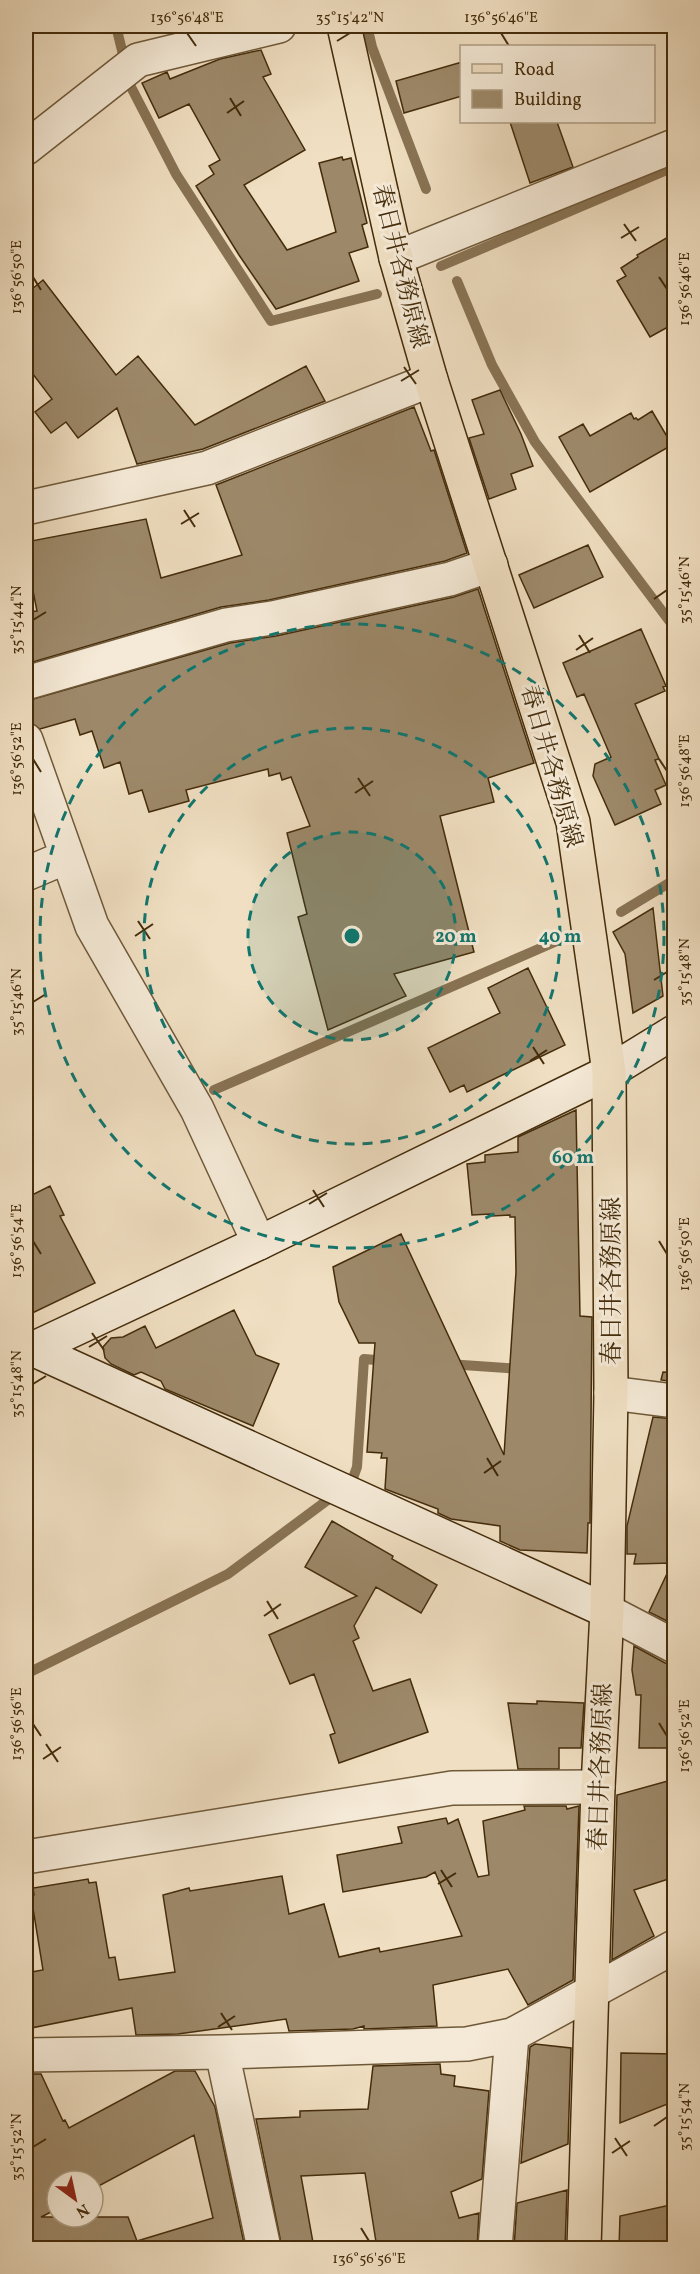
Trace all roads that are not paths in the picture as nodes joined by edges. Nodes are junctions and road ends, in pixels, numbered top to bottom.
1 (279, 26) edge
2 (344, 26) edge
3 (675, 146) edge
4 (26, 148) edge
5 (396, 258) junction
6 (431, 380) junction
7 (26, 508) edge
8 (490, 565) junction
9 (26, 682) edge
10 (26, 740) edge
11 (66, 857) junction
12 (26, 874) edge
13 (675, 1032) edge
14 (609, 1072) junction
15 (259, 1243) junction
16 (28, 1349) edge
17 (611, 1394) junction
18 (675, 1401) edge
19 (607, 1611) junction
20 (675, 1646) edge
21 (598, 1787) junction
22 (26, 1857) edge
23 (675, 1947) edge
24 (593, 1989) junction
25 (512, 2035) junction
26 (222, 2052) junction
27 (26, 2055) edge
28 (264, 2248) edge
29 (495, 2248) edge
30 (584, 2248) edge

1 - 4 street
2 - 5 main road, 春日井各務原線
3 - 5 street
5 - 6 main road, 春日井各務原線
6 - 7 street
6 - 8 main road, 春日井各務原線
8 - 9 street
8 - 14 main road, 春日井各務原線
10 - 11 street
11 - 12 street
11 - 15 street
13 - 14 street
14 - 15 street
14 - 17 main road, 春日井各務原線
15 - 16 street
16 - 19 street
17 - 18 street
17 - 19 main road, 春日井各務原線
19 - 20 street
19 - 21 main road, 春日井各務原線
21 - 22 street
21 - 24 main road, 春日井各務原線
23 - 24 street
24 - 25 street
24 - 30 main road, 春日井各務原線
25 - 26 street
25 - 29 street
26 - 27 street
26 - 28 street

